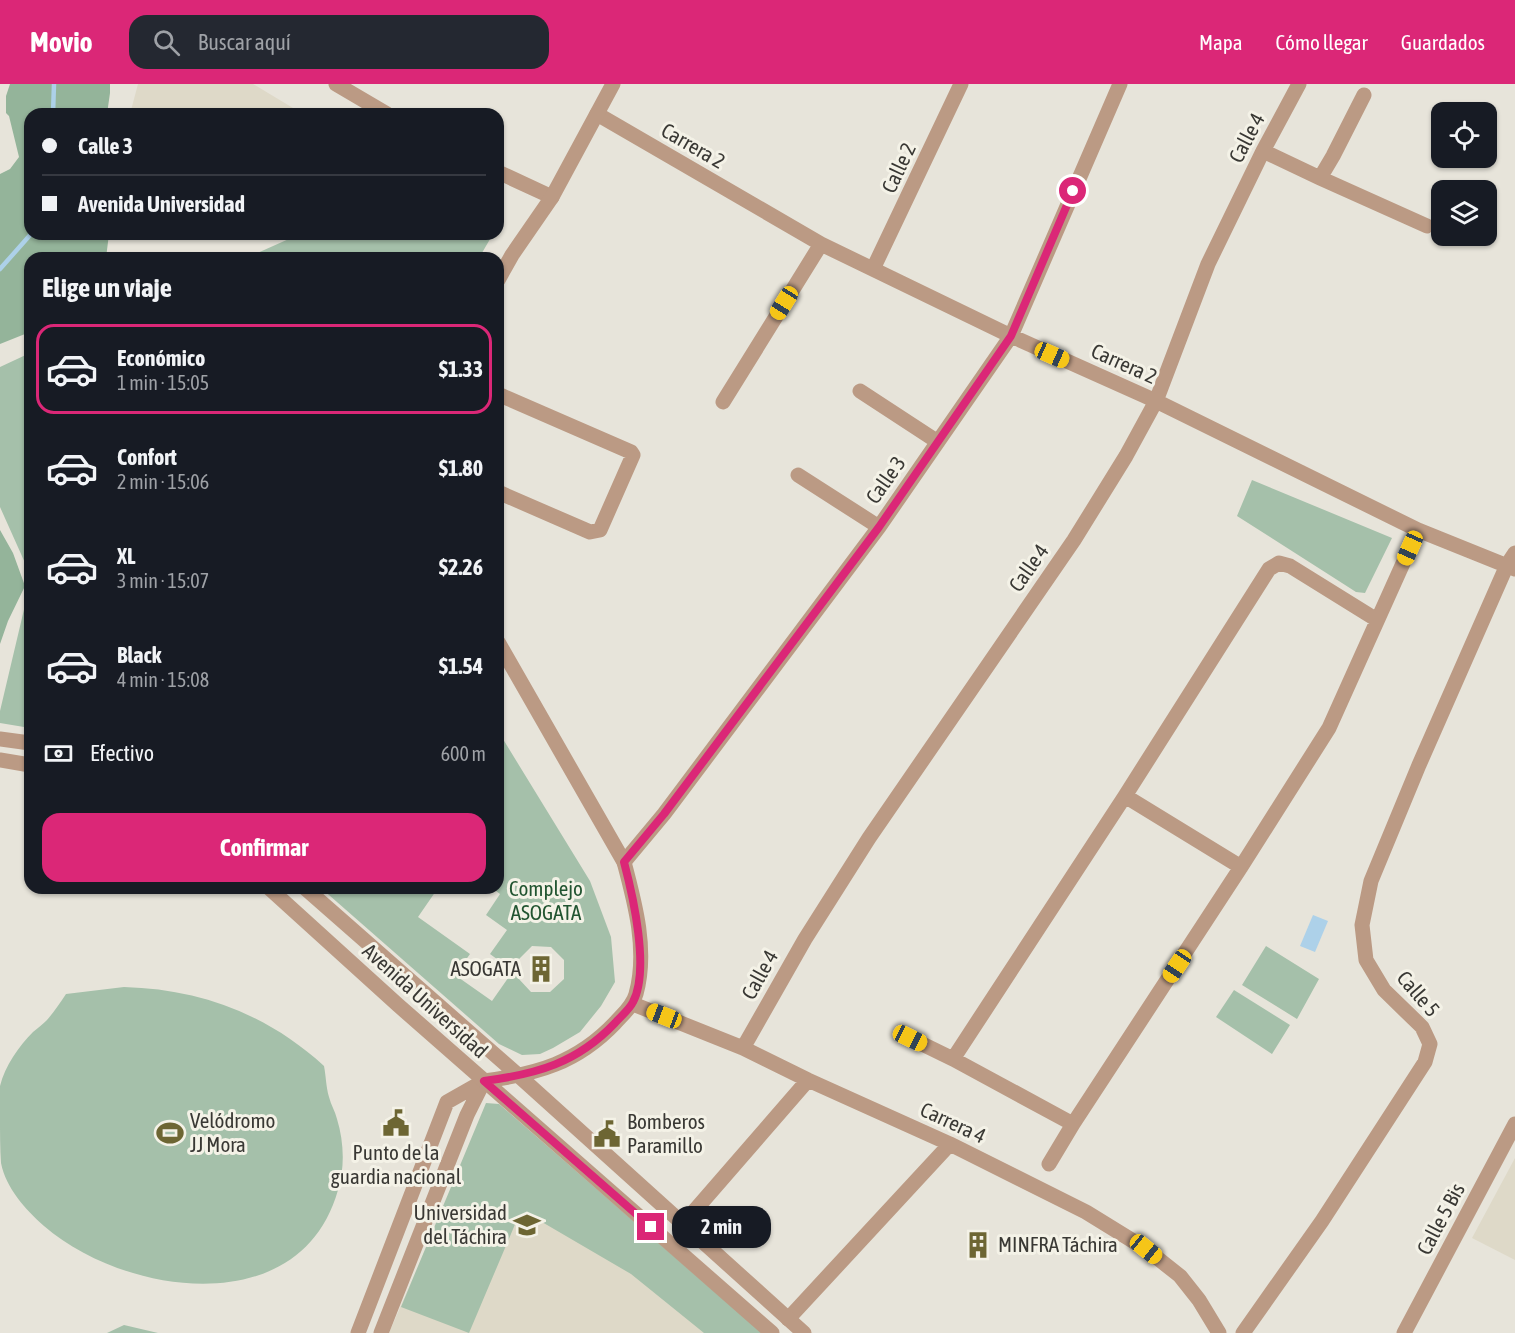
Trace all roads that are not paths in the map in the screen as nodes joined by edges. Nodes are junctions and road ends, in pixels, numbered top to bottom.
1 (336, 84) edge
2 (613, 84) edge
3 (961, 84) edge
4 (1120, 84) edge
5 (1299, 84) edge
6 (1364, 95) dead end
7 (377, 108) edge
8 (597, 114) junction
9 (1263, 151) junction
10 (504, 175) edge
11 (1320, 178) junction
12 (552, 197) junction
13 (1427, 226) dead end
14 (821, 244) junction
15 (504, 269) edge
16 (873, 269) junction
17 (1011, 336) junction
18 (860, 391) dead end
19 (504, 397) edge
20 (1156, 400) junction
21 (723, 402) dead end
22 (939, 442) junction
23 (798, 475) dead end
24 (504, 495) edge
25 (879, 527) junction
26 (1418, 530) junction
27 (1512, 562) edge
28 (1377, 620) junction
29 (504, 652) edge
30 (0, 739) edge
31 (24, 742) edge
32 (0, 760) edge
33 (24, 764) edge
34 (1125, 796) junction
35 (624, 862) junction
36 (1241, 867) junction
37 (276, 894) edge
38 (312, 894) edge
39 (633, 1004) junction
40 (910, 1038) dead end
41 (743, 1048) junction
42 (953, 1059) junction
43 (519, 1076) junction
44 (808, 1080) junction
45 (484, 1081) junction
46 (1073, 1124) junction
47 (1515, 1124) edge
48 (950, 1144) junction
49 (1049, 1164) dead end
50 (683, 1224) junction
51 (788, 1319) junction
52 (360, 1328) edge
53 (381, 1332) edge
54 (772, 1333) edge
55 (804, 1333) edge
56 (1219, 1333) edge
57 (1243, 1333) edge
58 (1404, 1333) edge

1 - 7 street
2 - 8 street
3 - 16 street, Calle 2
4 - 17 street, Calle 3
5 - 9 street, Calle 4
6 - 11 street
8 - 12 street
8 - 14 street, Carrera 2
9 - 11 street
9 - 20 street, Calle 4
10 - 12 street
11 - 13 street
12 - 15 street
14 - 16 street, Carrera 2
14 - 21 street
16 - 17 street, Carrera 2
17 - 20 street, Carrera 2
17 - 22 street, Calle 3
18 - 22 street
19 - 24 street
20 - 26 street, Carrera 2
20 - 41 street, Calle 4
22 - 25 street, Calle 3
23 - 25 street
25 - 35 street, Calle 3
26 - 27 street, Carrera 2
26 - 28 street
27 - 57 street, Calle 5
28 - 34 street
28 - 36 street
29 - 35 street
30 - 31 street
32 - 33 street
34 - 36 street
34 - 42 street
35 - 39 street
36 - 46 street
37 - 45 street, Avenida Universidad
38 - 43 street, Avenida Universidad
39 - 41 street, Carrera 4
39 - 43 street
40 - 42 street
41 - 44 street, Carrera 4
42 - 46 street
43 - 45 street
43 - 50 street, Avenida Universidad
44 - 48 street, Carrera 4
44 - 50 street
45 - 52 street
45 - 53 street
45 - 54 street, Avenida Universidad
46 - 49 street
47 - 58 street, Calle 5 Bis
48 - 51 street
48 - 56 street, Carrera 4
50 - 51 street, Avenida Universidad
51 - 55 street, Avenida Universidad
52 - 53 street

